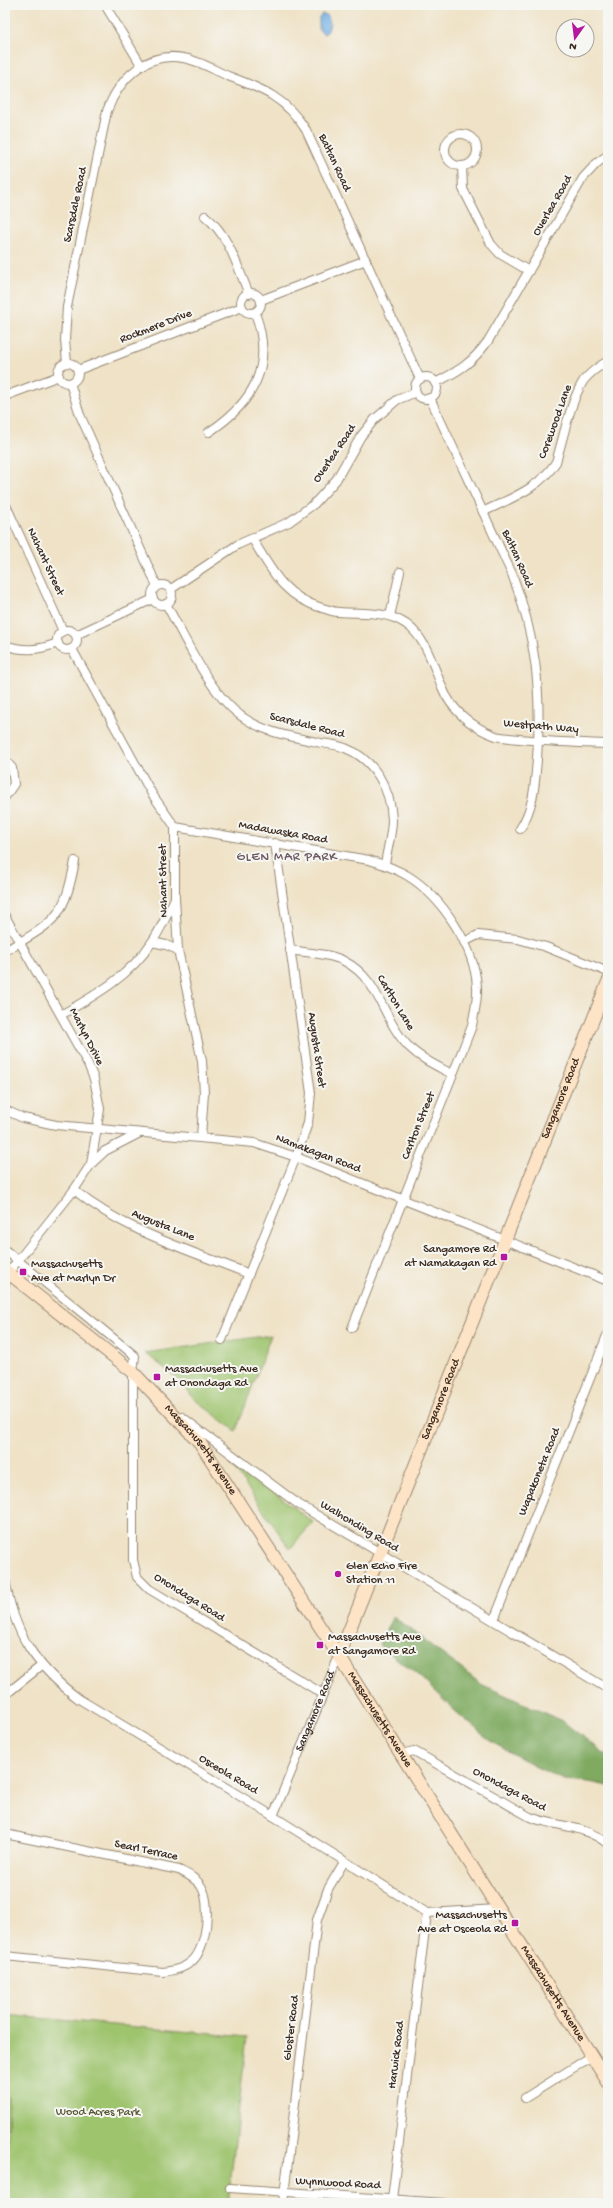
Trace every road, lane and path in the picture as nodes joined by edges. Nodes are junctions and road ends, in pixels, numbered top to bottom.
1 (105, 5) edge
2 (141, 65) junction
3 (608, 155) edge
4 (462, 166) junction
5 (205, 216) dead end
6 (366, 260) junction
7 (529, 271) junction
8 (249, 294) junction
9 (261, 300) junction
10 (242, 307) junction
11 (255, 313) junction
12 (608, 360) edge
13 (68, 363) junction
14 (78, 370) junction
15 (59, 376) junction
16 (420, 378) junction
17 (435, 382) junction
18 (70, 383) junction
19 (416, 392) junction
20 (5, 396) edge
21 (430, 398) junction
22 (209, 432) dead end
23 (5, 503) edge
24 (483, 512) junction
25 (253, 540) junction
26 (400, 572) dead end
27 (157, 586) junction
28 (170, 589) junction
29 (152, 599) junction
30 (166, 604) junction
31 (390, 616) junction
32 (63, 631) junction
33 (76, 635) junction
34 (58, 643) junction
35 (5, 646) edge
36 (72, 649) junction
37 (539, 741) junction
38 (608, 744) edge
39 (5, 760) edge
40 (5, 797) edge
41 (175, 826) junction
42 (520, 829) dead end
43 (275, 844) junction
44 (75, 861) dead end
45 (385, 864) junction
46 (175, 898) junction
47 (5, 916) edge
48 (21, 942) junction
49 (152, 942) junction
50 (464, 942) junction
51 (178, 950) junction
52 (290, 950) junction
53 (5, 951) edge
54 (608, 972) edge
55 (608, 982) edge
56 (62, 1015) junction
57 (452, 1074) junction
58 (5, 1110) edge
59 (97, 1129) junction
60 (140, 1133) junction
61 (201, 1137) junction
62 (296, 1157) junction
63 (91, 1164) junction
64 (74, 1190) junction
65 (403, 1199) junction
66 (505, 1240) junction
67 (5, 1250) edge
68 (18, 1260) junction
69 (249, 1274) junction
70 (6, 1276) edge
71 (608, 1281) edge
72 (352, 1328) dead end
73 (608, 1333) edge
74 (222, 1340) dead end
75 (133, 1372) junction
76 (170, 1409) junction
77 (380, 1554) junction
78 (5, 1579) edge
79 (494, 1620) junction
80 (339, 1656) junction
81 (41, 1666) junction
82 (606, 1685) edge
83 (323, 1694) junction
84 (5, 1695) edge
85 (401, 1754) junction
86 (273, 1816) junction
87 (5, 1834) edge
88 (608, 1844) edge
89 (344, 1862) junction
90 (498, 1909) junction
91 (427, 1913) junction
92 (5, 1956) edge
93 (592, 2056) junction
94 (608, 2082) edge
95 (525, 2098) dead end
96 (230, 2188) dead end
97 (284, 2193) junction
98 (392, 2199) junction
99 (283, 2203) edge
100 (444, 2203) edge

1 - 2 street
2 - 6 street, Baltan Road
2 - 13 street, Scarsdale Road
3 - 7 street, Overlea Road
4 - 4 street
4 - 7 street
5 - 8 street
6 - 9 street
6 - 16 street, Baltan Road
7 - 17 street, Overlea Road
8 - 9 street
8 - 10 street
9 - 11 street
10 - 11 street
10 - 14 street, Rockmere Drive
11 - 22 street
12 - 24 street, Corewood Lane
13 - 14 street
13 - 15 street
14 - 18 street
15 - 18 street
15 - 20 street
16 - 17 street
16 - 19 street
17 - 21 street
18 - 27 street
19 - 21 street
19 - 25 street, Overlea Road
21 - 24 street, Baltan Road
23 - 32 street, Nahant Street
24 - 37 street, Baltan Road
25 - 28 street, Overlea Road
25 - 31 street, Westpath Way
26 - 31 street
27 - 28 street
27 - 29 street
28 - 30 street
29 - 30 street
29 - 33 street
30 - 45 street, Scarsdale Road
31 - 37 street, Westpath Way
32 - 33 street
32 - 34 street
33 - 36 street
34 - 35 street
34 - 36 street
36 - 41 street
37 - 38 street, Westpath Way
37 - 42 street, Baltan Road
39 - 40 street
41 - 43 street, Madawaska Road
41 - 46 street, Nahant Street
43 - 45 street, Madawaska Road
43 - 52 street, Augusta Street
44 - 48 street
45 - 50 street, Madawaska Road
46 - 49 street
46 - 51 street, Nahant Street
47 - 48 street, Marlyn Drive
48 - 53 street
48 - 56 street, Marlyn Drive
49 - 51 street
49 - 56 street
50 - 54 street
50 - 57 street, Carlton Street
51 - 61 street, Nahant Street
52 - 57 street, Carlton Lane
52 - 62 street, Augusta Street
55 - 66 main road, Sangamore Road
56 - 59 street, Marlyn Drive
57 - 65 street, Carlton Street
58 - 59 street, Namakagan Road
59 - 60 street, Namakagan Road
59 - 63 street, Marlyn Drive
60 - 61 street, Namakagan Road
60 - 63 street
61 - 62 street, Namakagan Road
62 - 65 street, Namakagan Road
62 - 69 street, Augusta Street
63 - 64 street, Marlyn Drive
64 - 68 street, Marlyn Drive
64 - 69 street, Augusta Lane
65 - 66 street, Namakagan Road
65 - 72 street, Carlton Street
66 - 71 street, Namakagan Road
66 - 77 main road, Sangamore Road
67 - 68 street
68 - 70 street, Marlyn Drive
68 - 75 street
69 - 74 street, Augusta Street
70 - 75 main road, Massachusetts Avenue
73 - 79 street, Wapakoneta Road
75 - 76 main road, Massachusetts Avenue
75 - 83 street, Onondaga Road
76 - 77 street, Walhonding Road
76 - 80 main road, Massachusetts Avenue
77 - 79 street, Walhonding Road
77 - 80 main road, Sangamore Road
78 - 81 street, Osceola Road
79 - 82 street, Walhonding Road
80 - 83 street, Sangamore Road
80 - 85 main road, Massachusetts Avenue
81 - 84 street
81 - 86 street, Osceola Road
83 - 86 street, Sangamore Road
85 - 88 street, Onondaga Road
85 - 90 main road, Massachusetts Avenue
86 - 89 street, Osceola Road
87 - 92 street, Searl Terrace
89 - 91 street, Osceola Road
89 - 97 street, Gloster Road
90 - 91 street
90 - 93 main road, Massachusetts Avenue
91 - 98 street, Harwick Road
93 - 94 main road, Massachusetts Avenue
93 - 95 street
96 - 97 street, Wynnwood Road
97 - 98 street, Wynnwood Road
97 - 99 street, Gloster Road
98 - 100 street, Wynnwood Road

